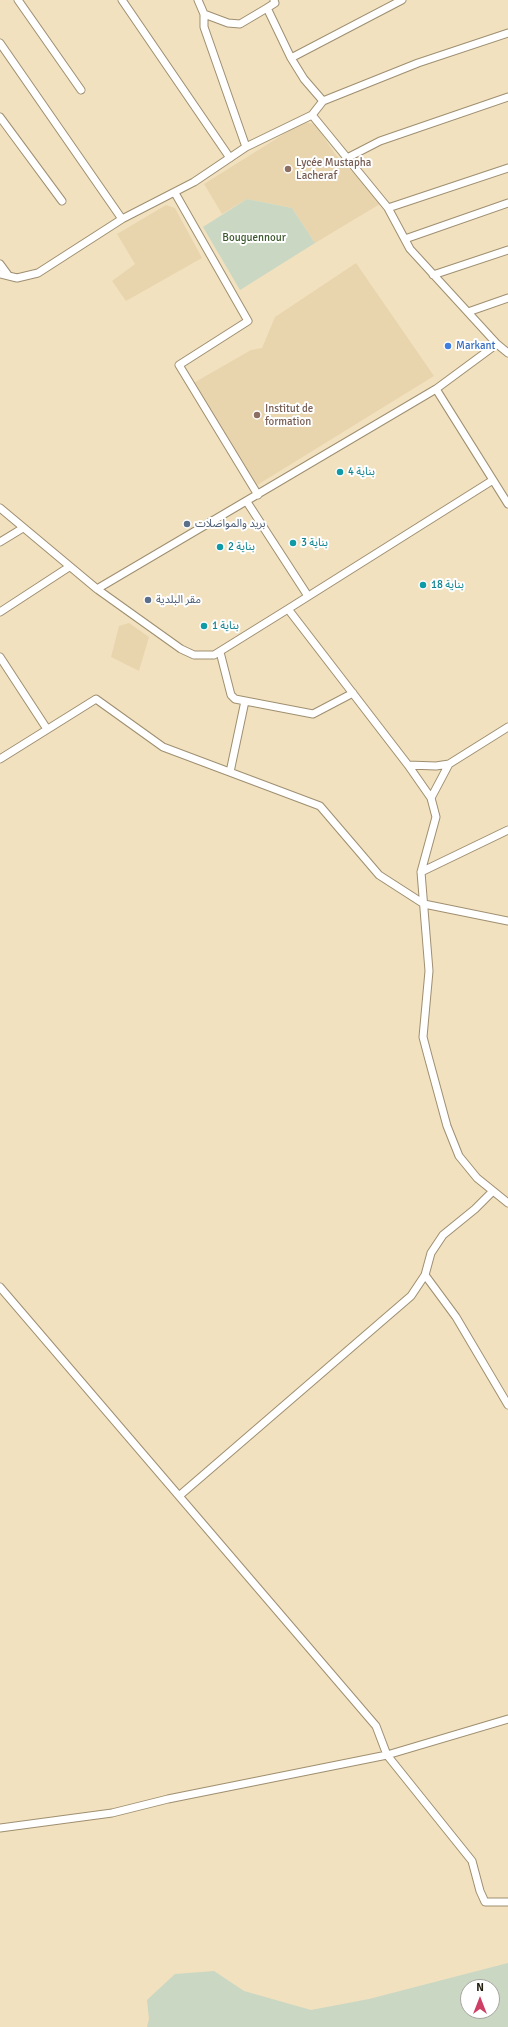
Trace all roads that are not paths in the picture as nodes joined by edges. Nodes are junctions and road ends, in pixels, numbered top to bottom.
1 (18, 0) edge
2 (122, 0) edge
3 (198, 0) edge
4 (402, 0) edge
5 (277, 1) edge
6 (267, 8) junction
7 (204, 14) junction
8 (508, 33) edge
9 (0, 43) edge
10 (291, 58) junction
11 (81, 90) dead end
12 (508, 97) edge
13 (323, 101) junction
14 (312, 114) junction
15 (0, 117) edge
16 (246, 147) junction
17 (230, 158) junction
18 (347, 158) junction
19 (508, 168) edge
20 (175, 193) junction
21 (62, 201) dead end
22 (508, 203) edge
23 (388, 208) junction
24 (122, 220) junction
25 (405, 239) junction
26 (508, 250) edge
27 (0, 264) edge
28 (4, 274) edge
29 (433, 275) junction
30 (508, 298) edge
31 (468, 312) junction
32 (497, 344) junction
33 (508, 353) edge
34 (436, 390) junction
35 (493, 480) junction
36 (258, 495) junction
37 (247, 502) junction
38 (508, 504) edge
39 (0, 508) edge
40 (23, 528) junction
41 (0, 542) edge
42 (69, 567) junction
43 (97, 589) junction
44 (308, 596) junction
45 (288, 610) junction
46 (0, 612) edge
47 (220, 652) junction
48 (0, 658) edge
49 (353, 693) junction
50 (245, 701) junction
51 (508, 727) edge
52 (47, 729) junction
53 (0, 759) edge
54 (449, 764) junction
55 (408, 765) junction
56 (230, 772) junction
57 (431, 798) junction
58 (508, 830) edge
59 (421, 872) junction
60 (424, 904) junction
61 (508, 921) edge
62 (492, 1191) junction
63 (508, 1203) edge
64 (425, 1274) junction
65 (0, 1288) edge
66 (508, 1404) edge
67 (179, 1496) junction
68 (508, 1719) edge
69 (387, 1755) junction
70 (0, 1828) edge
71 (508, 1902) edge

1 - 11 street
2 - 17 street
3 - 7 street
4 - 10 street
5 - 6 street
6 - 7 street
6 - 10 street
7 - 16 street
8 - 13 street
9 - 24 street
10 - 13 street
12 - 18 street
13 - 14 street
14 - 16 street
14 - 18 street
15 - 21 street
16 - 17 street
17 - 20 street
18 - 23 street
19 - 23 street
20 - 24 street
20 - 36 street
22 - 25 street
23 - 25 street
24 - 28 street
25 - 29 street
26 - 29 street
27 - 28 street
29 - 31 street
30 - 31 street
31 - 32 street
32 - 33 street
32 - 34 street
34 - 35 street
34 - 36 street
35 - 38 street
35 - 44 street
36 - 37 street
37 - 43 street
37 - 44 street
39 - 40 street
40 - 41 street
40 - 42 street
42 - 43 street
42 - 46 street
43 - 47 street
44 - 45 street
45 - 47 street
45 - 49 street
47 - 50 street
48 - 52 street
49 - 50 street
49 - 55 street
50 - 56 street
51 - 54 street
52 - 53 street
52 - 56 street
54 - 55 street
54 - 57 street
55 - 57 street
56 - 60 street
57 - 59 street
58 - 59 street
59 - 60 street
60 - 61 street
60 - 62 street
62 - 63 street
62 - 64 street
64 - 66 street
64 - 67 street
65 - 67 street
67 - 69 street
68 - 69 street
69 - 70 street
69 - 71 street

